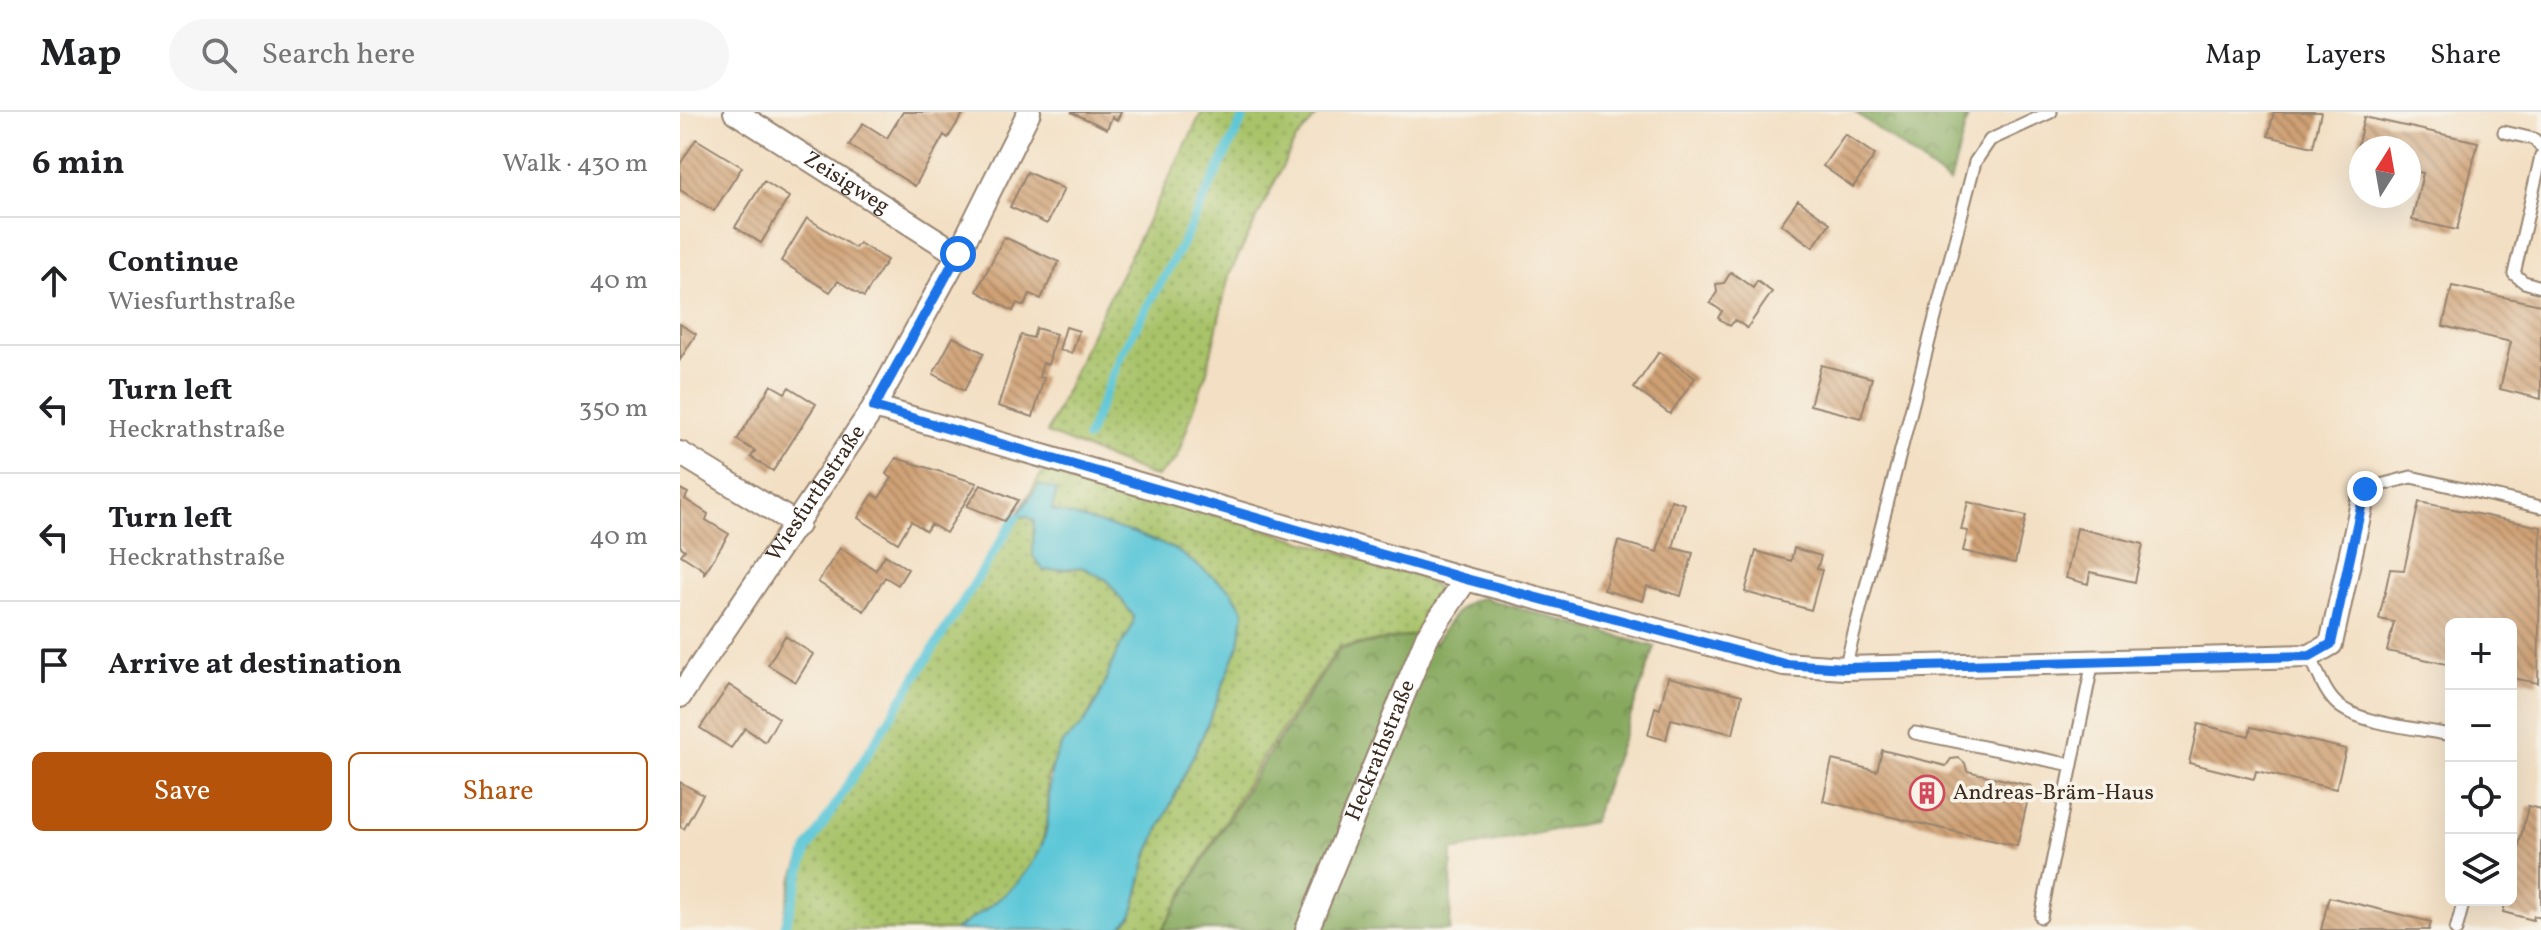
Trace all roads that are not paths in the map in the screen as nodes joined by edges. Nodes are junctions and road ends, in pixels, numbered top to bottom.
1 (735, 112) edge
2 (1029, 112) edge
3 (2051, 112) edge
4 (2504, 132) dead end
5 (2541, 147) edge
6 (2541, 156) edge
7 (958, 254) junction
8 (2541, 287) edge
9 (874, 407) junction
10 (680, 453) edge
11 (2365, 489) joint
12 (2541, 507) edge
13 (798, 525) junction
14 (1466, 579) junction
15 (2310, 656) junction
16 (2093, 661) junction
17 (1845, 668) junction
18 (680, 696) edge
19 (1915, 733) dead end
20 (2445, 734) edge
21 (2072, 765) junction
22 (2462, 906) edge
23 (2041, 917) dead end
24 (1307, 930) edge
25 (2456, 930) edge

1 - 7 street, Zeisigweg
2 - 7 street, Wiesfurthstraße
3 - 17 lane
4 - 5 lane
6 - 8 lane
7 - 9 street, Wiesfurthstraße
9 - 13 street, Wiesfurthstraße
9 - 14 street
10 - 13 street
11 - 12 lane
11 - 15 street
13 - 18 street, Wiesfurthstraße
14 - 17 street
14 - 24 street, Heckrathstraße
15 - 16 street
15 - 20 lane
16 - 17 street
16 - 21 lane
19 - 21 lane
21 - 23 lane
22 - 25 lane

